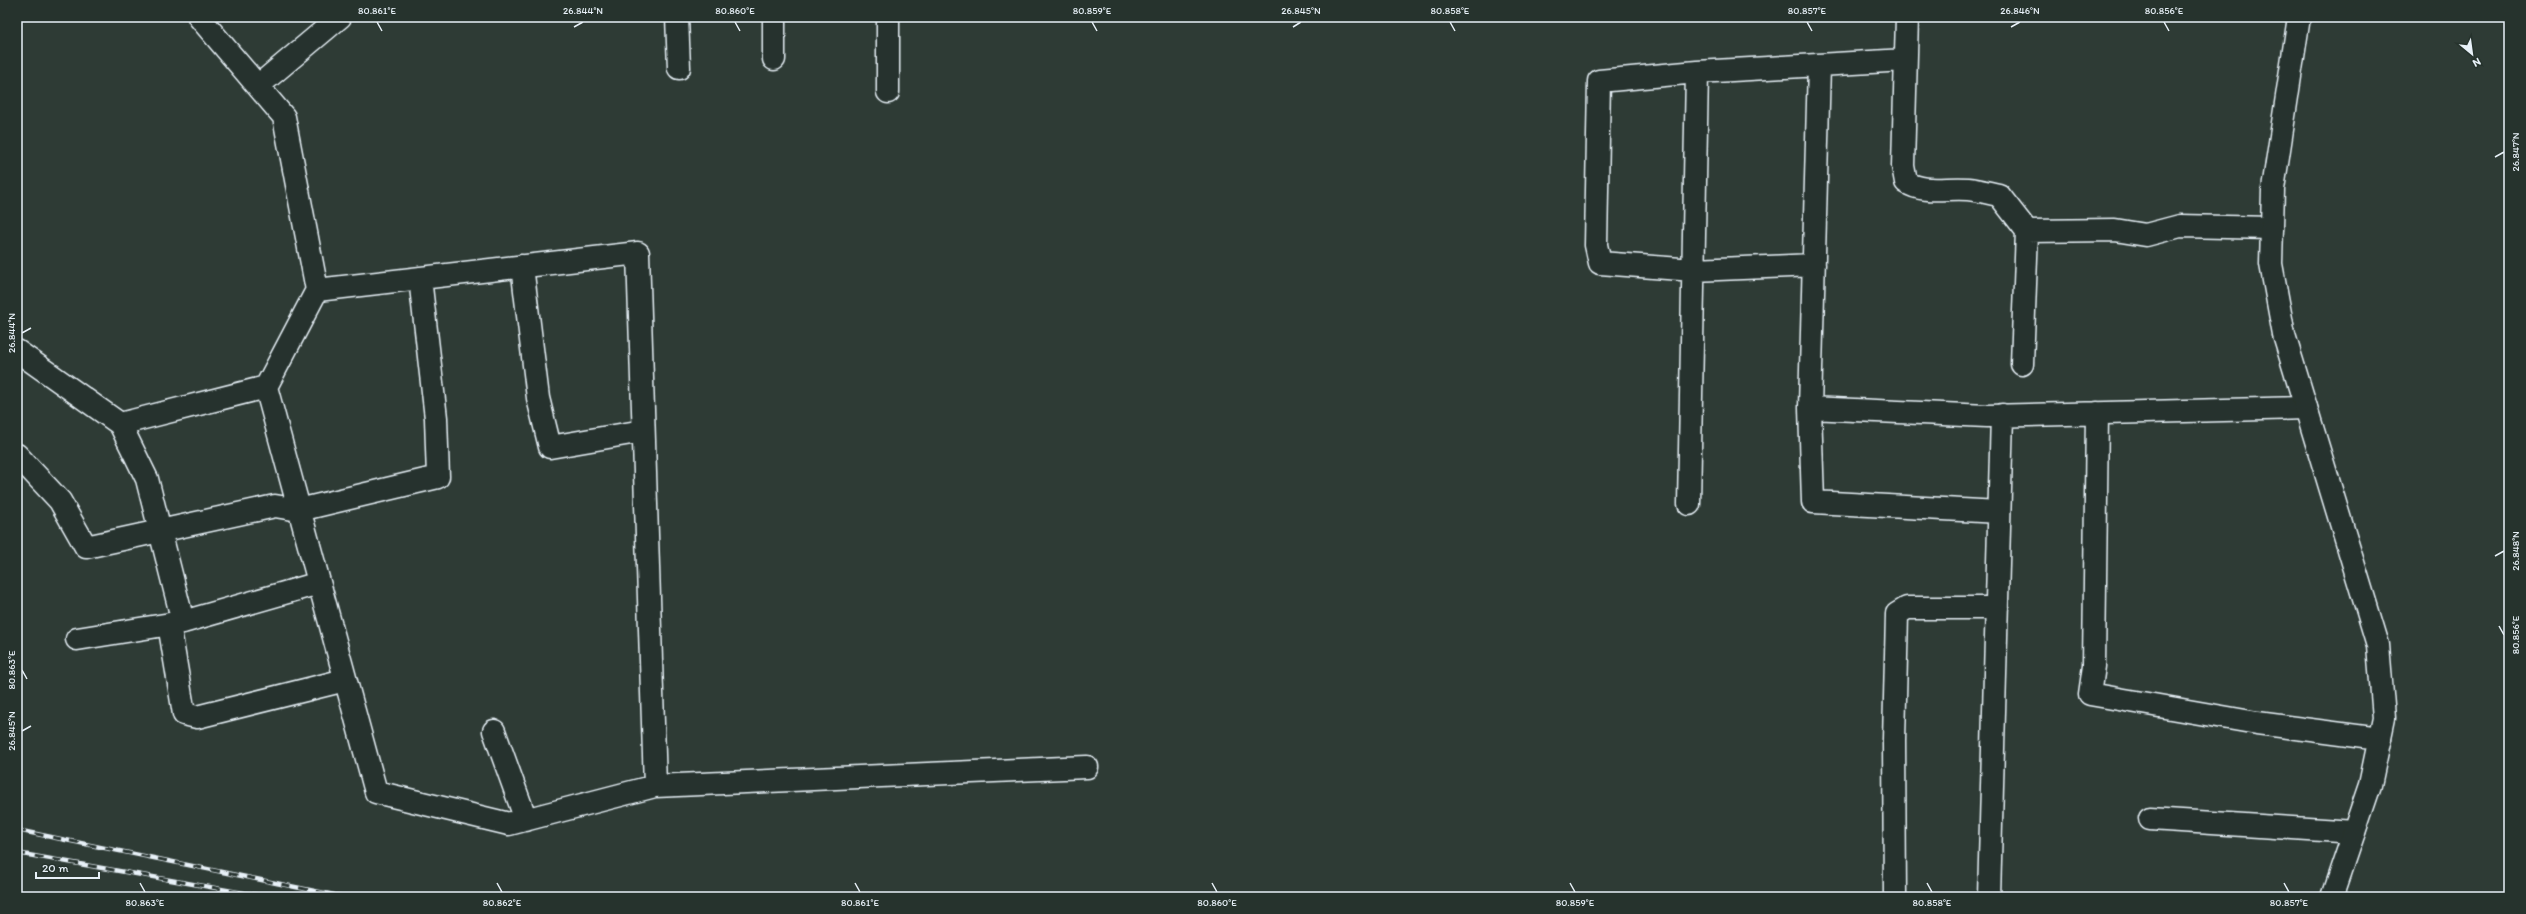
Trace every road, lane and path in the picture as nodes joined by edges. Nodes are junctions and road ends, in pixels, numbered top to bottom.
1 (199, 17) edge
2 (340, 17) edge
3 (677, 17) edge
4 (774, 17) edge
5 (888, 17) edge
6 (1907, 17) edge
7 (2299, 17) edge
8 (774, 59) dead end
9 (1905, 60) junction
10 (1819, 65) junction
11 (679, 68) dead end
12 (1697, 72) junction
13 (258, 86) junction
14 (888, 92) dead end
15 (2272, 228) junction
16 (2027, 231) junction
17 (1814, 265) junction
18 (522, 266) junction
19 (1694, 270) junction
20 (420, 278) junction
21 (317, 290) junction
22 (17, 351) edge
23 (2022, 364) dead end
24 (266, 387) junction
25 (1810, 408) junction
26 (2306, 408) junction
27 (2097, 413) junction
28 (2002, 415) junction
29 (120, 424) junction
30 (643, 431) junction
31 (17, 455) edge
32 (1689, 504) dead end
33 (299, 510) junction
34 (2000, 512) junction
35 (160, 531) junction
36 (319, 583) junction
37 (1997, 608) junction
38 (176, 623) junction
39 (77, 639) dead end
40 (345, 680) junction
41 (494, 731) dead end
42 (2380, 739) junction
43 (1086, 767) dead end
44 (655, 786) junction
45 (2150, 819) dead end
46 (526, 820) junction
47 (2354, 832) junction
48 (1895, 897) edge
49 (1989, 897) edge
50 (2332, 897) edge

1 - 13 street
2 - 13 street
3 - 11 street
4 - 8 street
5 - 14 street
6 - 9 street
7 - 15 street
9 - 10 street
9 - 16 street
10 - 12 street
10 - 17 street
12 - 19 street
12 - 19 street
13 - 21 street
15 - 16 street
15 - 26 street
16 - 23 street
17 - 19 street
17 - 25 street
18 - 20 street
18 - 30 street
18 - 30 street
19 - 32 street
20 - 21 street
20 - 33 street
21 - 24 street
22 - 29 street
24 - 29 street
24 - 33 street
25 - 28 street
25 - 34 street
26 - 27 street
26 - 42 street
27 - 28 street
27 - 42 street
28 - 34 street
29 - 35 street
30 - 44 street
31 - 35 street
33 - 35 street
33 - 36 street
34 - 37 street
35 - 38 street
36 - 38 street
36 - 40 street
37 - 48 street
37 - 49 street
38 - 39 street
38 - 40 street
40 - 46 street
41 - 46 street
42 - 47 street
43 - 44 street
44 - 46 street
45 - 47 street
47 - 50 street

